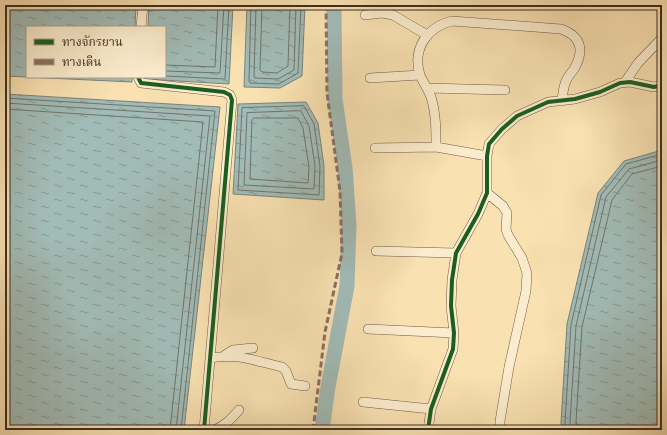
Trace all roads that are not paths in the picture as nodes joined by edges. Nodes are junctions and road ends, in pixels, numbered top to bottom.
1 (143, 5) edge
2 (659, 5) edge
3 (662, 8) edge
4 (365, 15) dead end
5 (142, 26) edge
6 (427, 35) junction
7 (662, 38) edge
8 (420, 75) junction
9 (138, 78) edge
10 (370, 78) dead end
11 (625, 82) junction
12 (662, 85) edge
13 (427, 88) junction
14 (506, 90) dead end
15 (562, 101) junction
16 (436, 147) junction
17 (375, 148) dead end
18 (487, 156) junction
19 (487, 193) junction
20 (376, 251) dead end
21 (456, 253) junction
22 (368, 329) dead end
23 (454, 333) junction
24 (253, 348) dead end
25 (224, 355) junction
26 (210, 358) junction
27 (304, 386) dead end
28 (363, 402) dead end
29 (431, 409) junction
30 (239, 410) dead end
31 (204, 430) edge
32 (214, 430) edge
33 (428, 430) edge
34 (500, 430) edge

1 - 5 street
2 - 3 street
4 - 6 street
6 - 8 street
6 - 15 street
7 - 11 street
8 - 10 street
8 - 13 street
9 - 26 street
11 - 12 street
11 - 15 street
13 - 14 street
13 - 16 street
15 - 18 street
16 - 17 street
16 - 18 street
18 - 19 street
19 - 21 street
19 - 34 street
20 - 21 street
21 - 23 street
22 - 23 street
23 - 29 street
24 - 25 street
25 - 26 street
25 - 27 street
26 - 31 street
28 - 29 street
29 - 33 street
30 - 32 street

